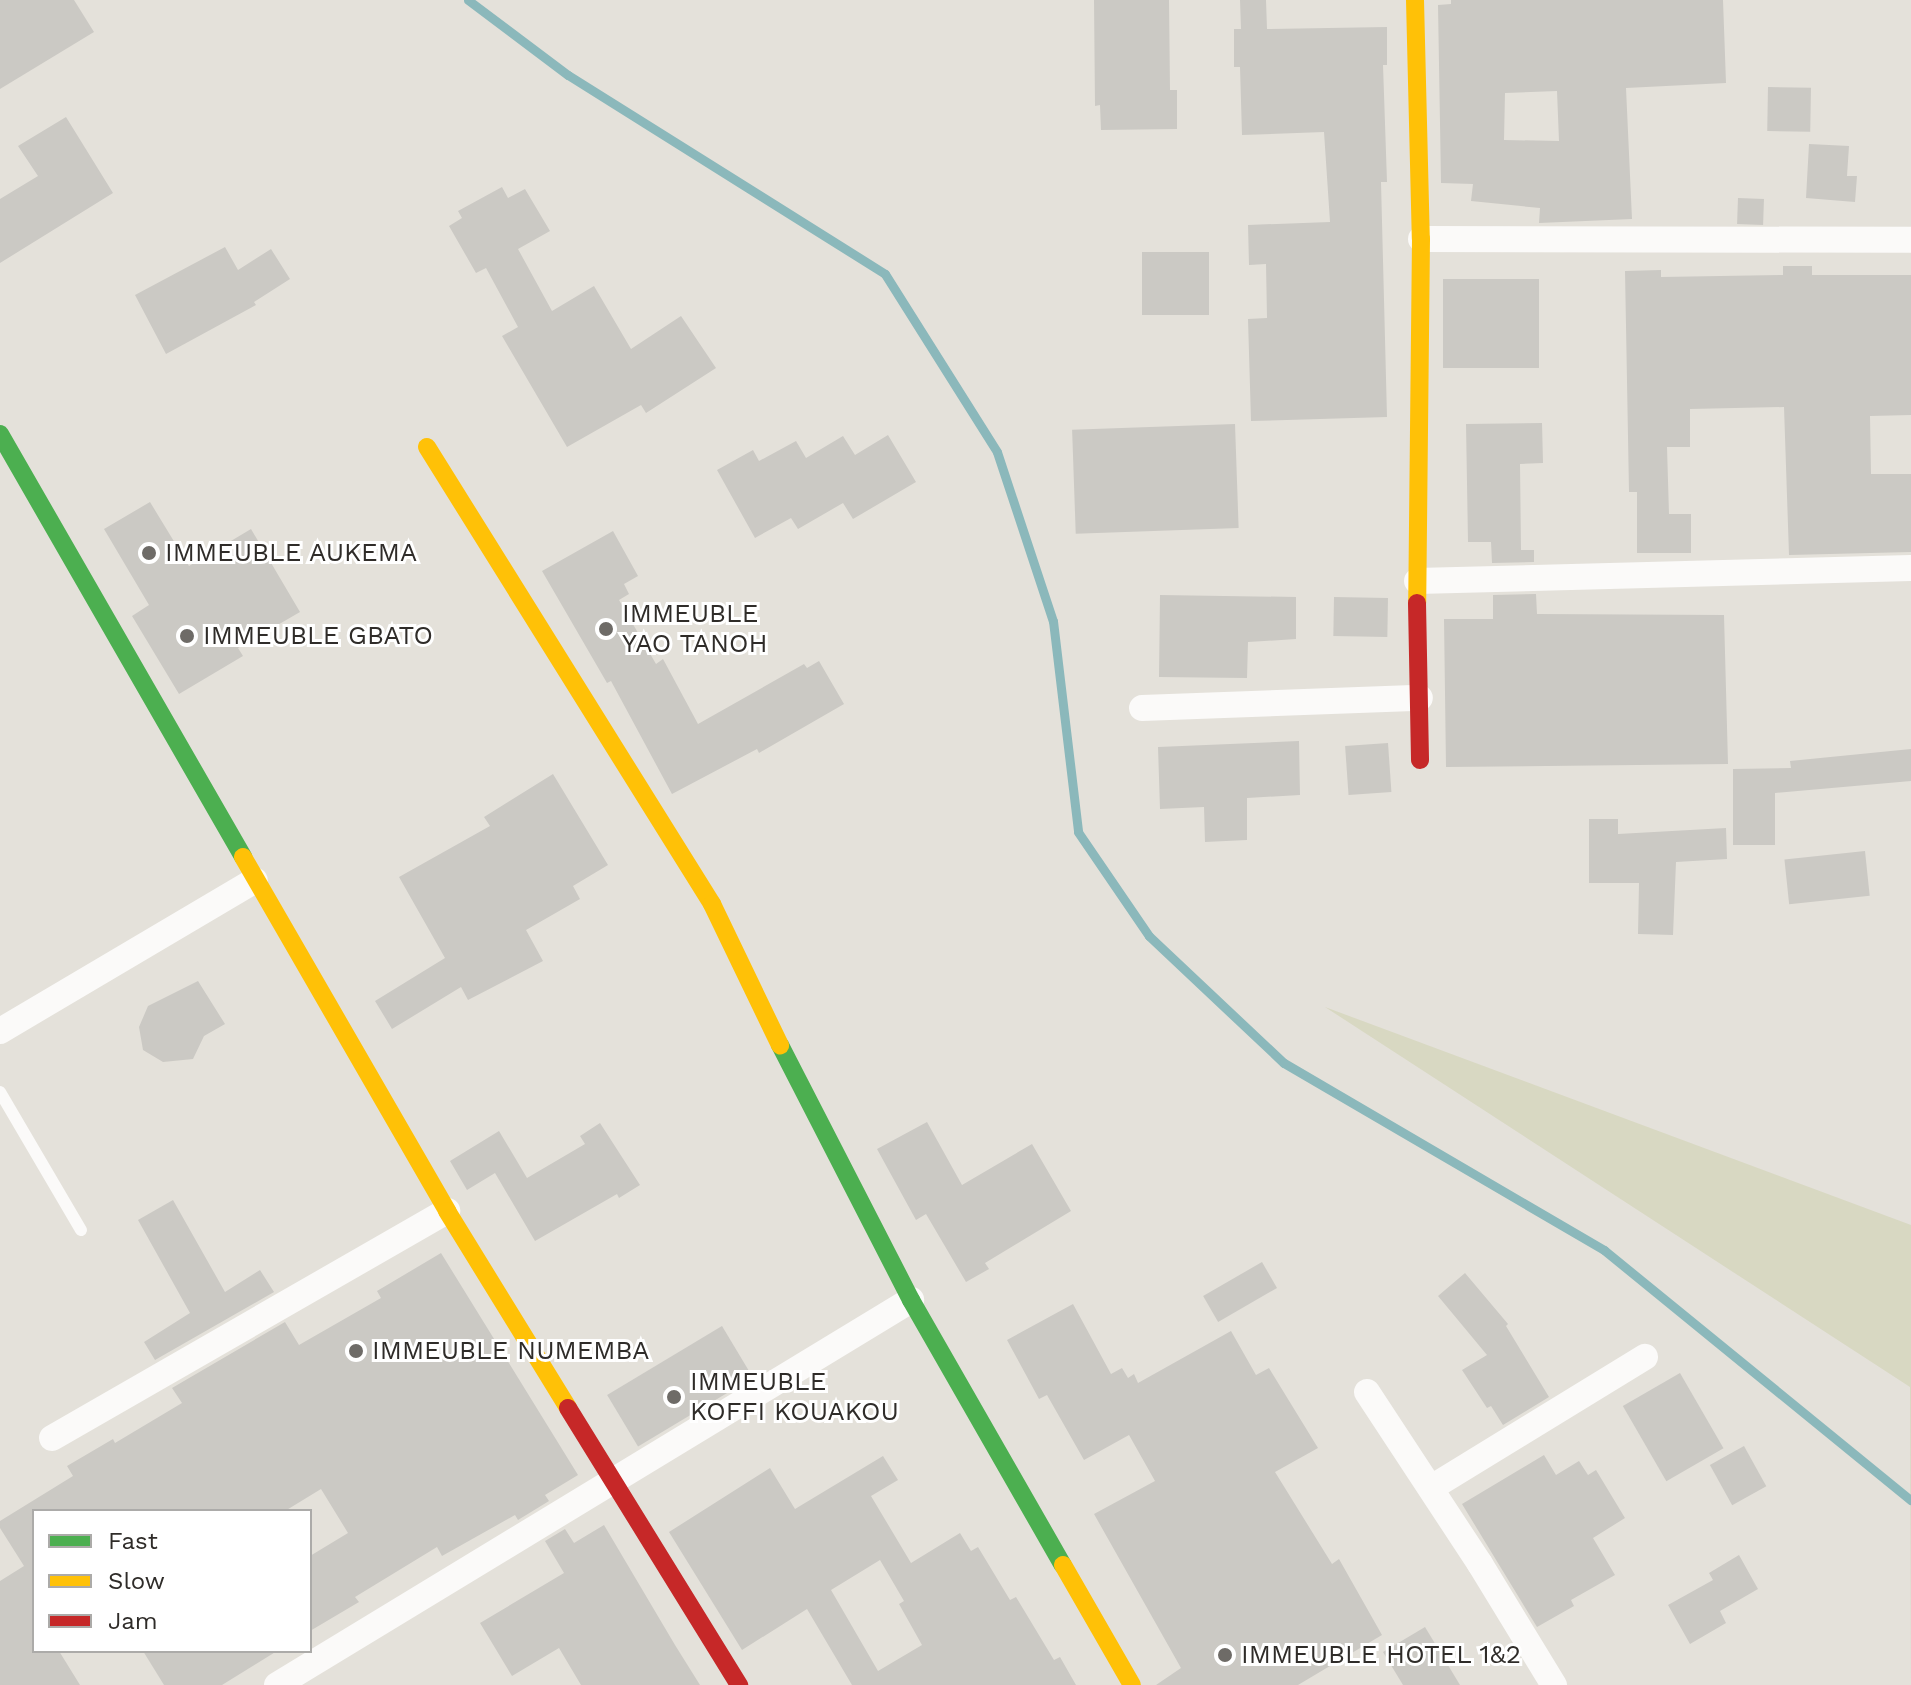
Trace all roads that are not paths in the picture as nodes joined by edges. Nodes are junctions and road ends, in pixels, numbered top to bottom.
1 (1415, 0) edge
2 (1421, 239) junction
3 (1911, 240) edge
4 (0, 434) edge
5 (427, 447) dead end
6 (1911, 568) edge
7 (1417, 581) junction
8 (1420, 698) junction
9 (1142, 708) dead end
10 (1420, 760) dead end
11 (255, 880) junction
12 (0, 1031) edge
13 (0, 1092) edge
14 (447, 1211) junction
15 (81, 1230) dead end
16 (911, 1300) junction
17 (1645, 1357) dead end
18 (1367, 1392) dead end
19 (52, 1438) dead end
20 (612, 1480) junction
21 (1431, 1488) junction
22 (277, 1685) edge
23 (739, 1685) edge
24 (1132, 1685) edge
25 (1554, 1685) edge

1 - 2 street
2 - 3 street
2 - 7 street
4 - 11 street
5 - 16 street
6 - 7 street
7 - 8 street
8 - 9 street
8 - 10 street
11 - 12 street
11 - 14 street
13 - 15 lane
14 - 19 street
14 - 20 street
16 - 20 street
16 - 24 street
17 - 21 street
18 - 21 street
20 - 22 street
20 - 23 street
21 - 25 street

